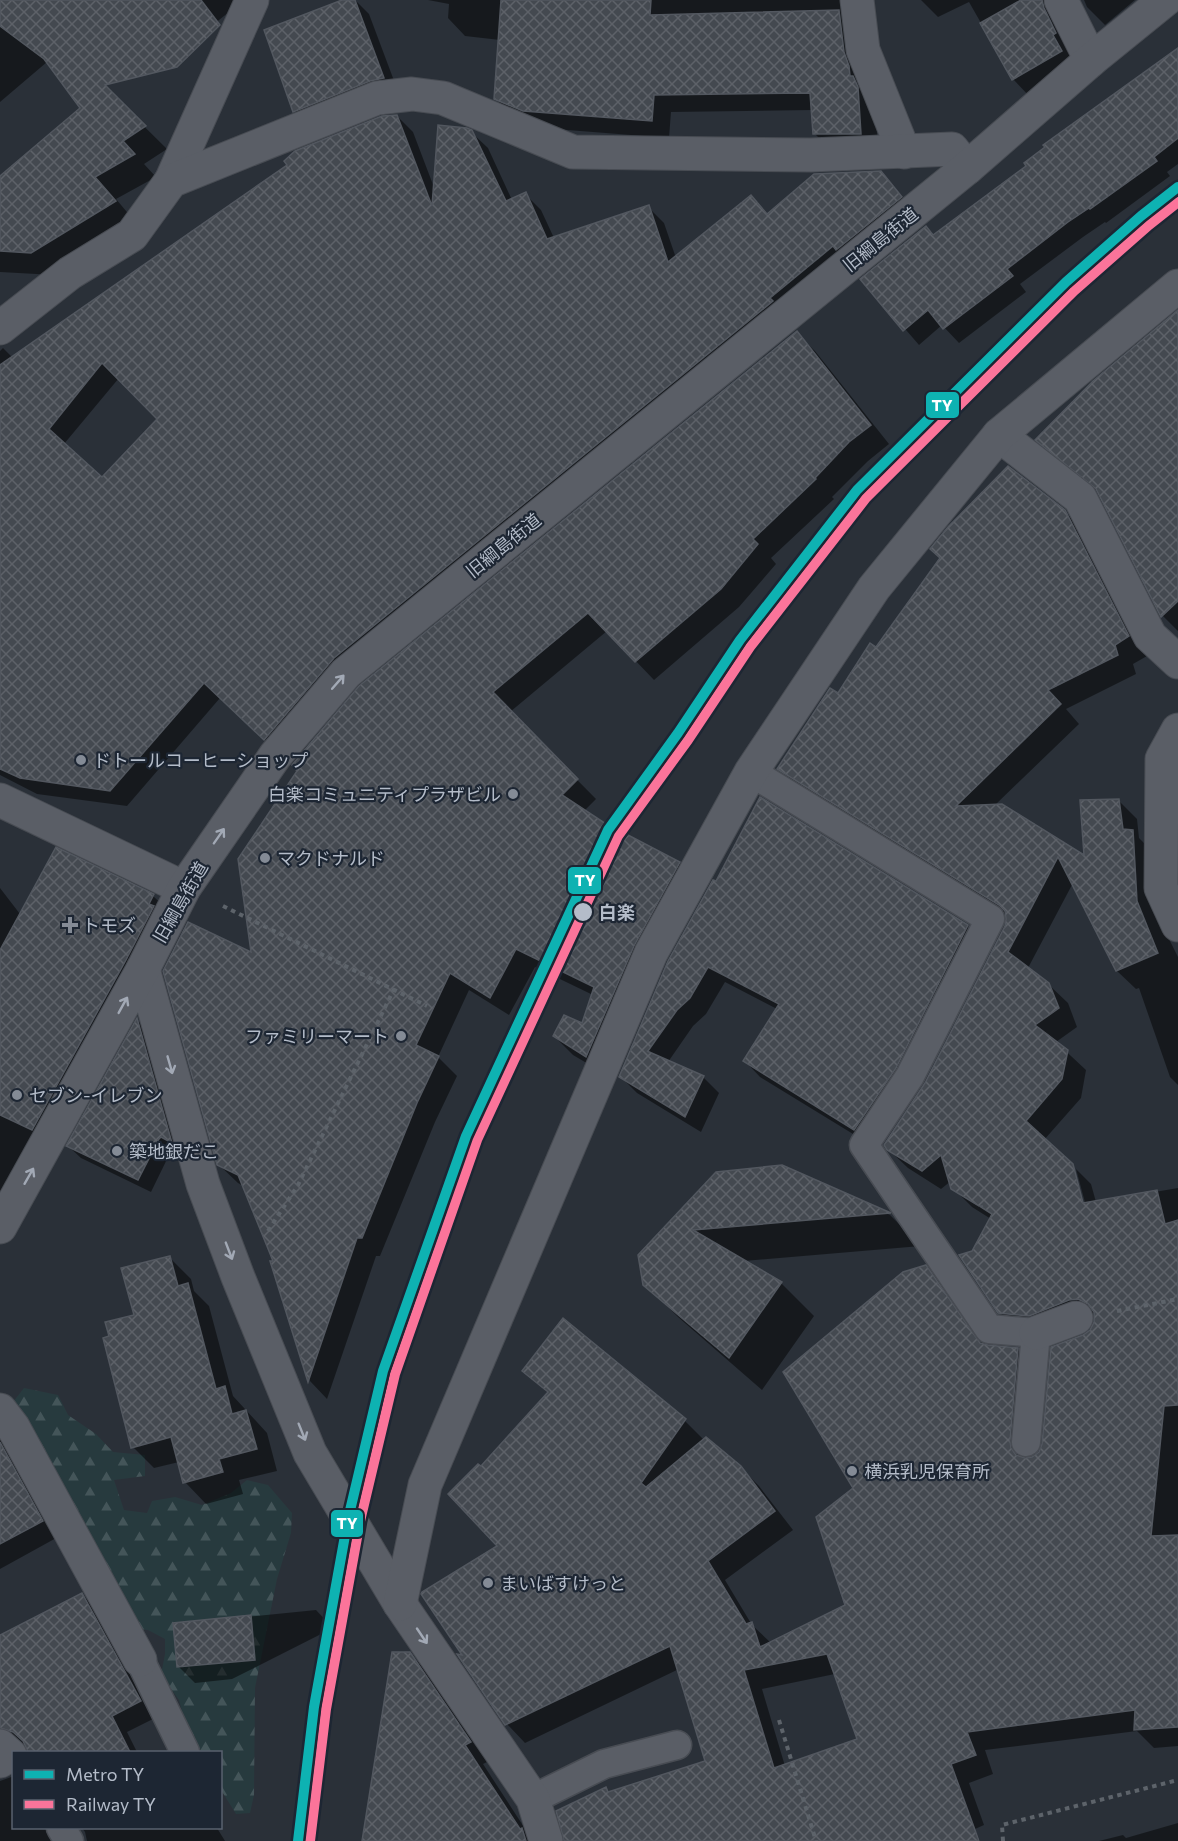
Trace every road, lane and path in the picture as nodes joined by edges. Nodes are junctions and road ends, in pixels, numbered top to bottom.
1 (252, 0) edge
2 (857, 0) edge
3 (1062, 0) edge
4 (1165, 0) edge
5 (1091, 60) junction
6 (904, 152) junction
7 (967, 168) junction
8 (171, 181) junction
9 (70, 273) junction
10 (1178, 286) edge
11 (0, 302) edge
12 (0, 328) edge
13 (999, 435) junction
14 (1178, 662) edge
15 (1178, 730) edge
16 (751, 772) junction
17 (0, 800) edge
18 (184, 888) junction
19 (1178, 925) edge
20 (142, 969) junction
21 (394, 989) junction
22 (426, 1006) dead end
23 (0, 1227) edge
24 (238, 1277) junction
25 (1178, 1299) edge
26 (1076, 1318) joint
27 (1036, 1333) junction
28 (0, 1410) edge
29 (1026, 1442) dead end
30 (400, 1604) junction
31 (140, 1660) joint
32 (779, 1720) dead end
33 (677, 1745) dead end
34 (185, 1751) edge
35 (1178, 1780) edge
36 (534, 1799) junction
37 (546, 1841) edge
38 (816, 1841) edge
39 (1003, 1841) edge

1 - 8 street
2 - 6 street
3 - 5 street
4 - 5 street, 旧綱島街道
5 - 7 street, 旧綱島街道
6 - 7 street
6 - 8 street
18 -> 7 street, 旧綱島街道
8 - 9 street
9 - 11 street
9 - 12 street
10 - 13 street
13 - 14 street
13 - 16 street
15 - 19 street
16 - 27 lane
16 - 30 street
17 - 18 street
18 - 20 street, 旧綱島街道
18 - 21 path
23 -> 20 street, 旧綱島街道
20 -> 24 street
21 - 22 path
21 - 24 path
24 -> 30 street
25 - 26 path
26 - 27 street
27 - 29 lane
28 - 31 street
30 -> 36 street
31 - 34 lane
32 - 38 path
33 - 36 lane
35 - 39 path
36 - 37 street

